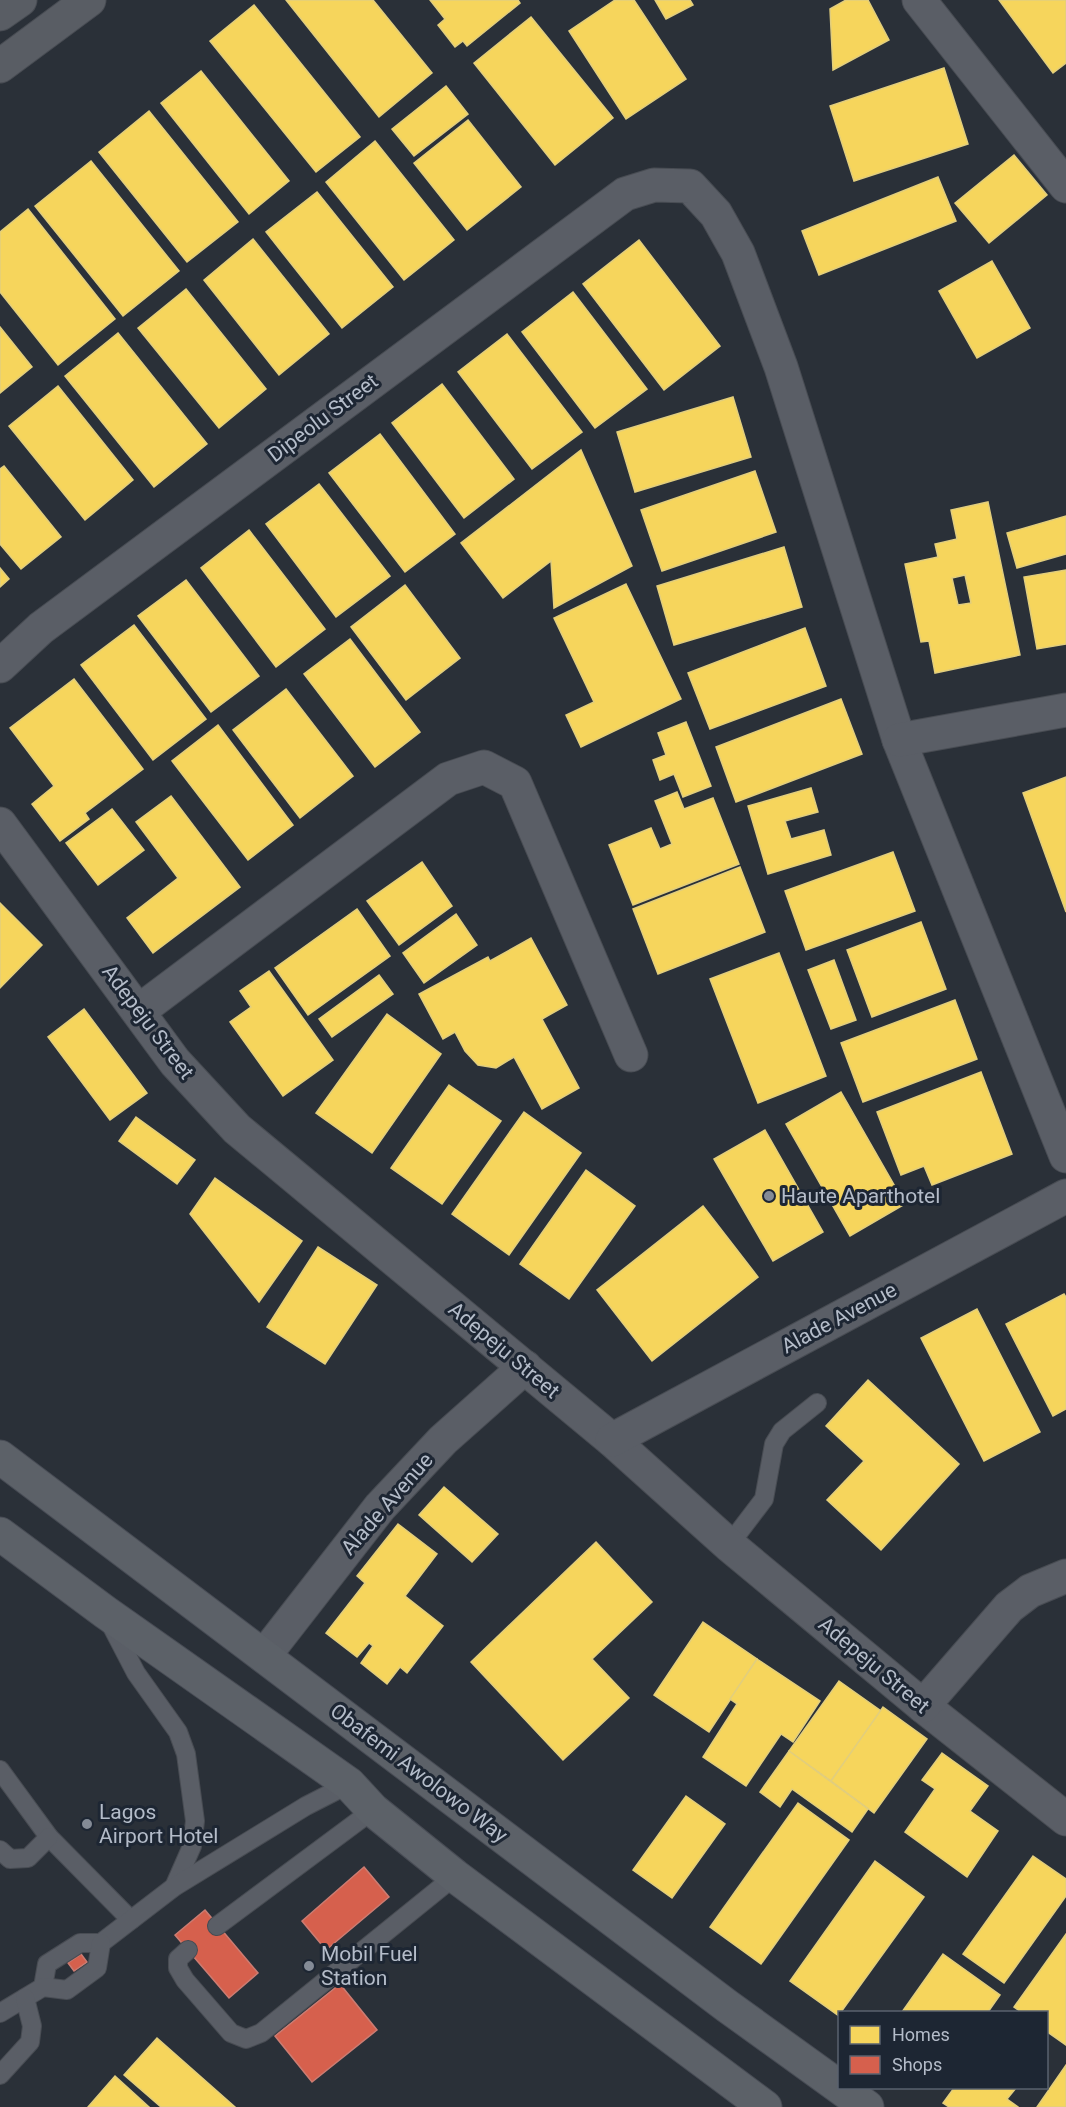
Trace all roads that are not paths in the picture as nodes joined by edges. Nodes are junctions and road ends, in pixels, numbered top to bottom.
1 (20, 0) edge
2 (89, 0) edge
3 (919, 0) edge
4 (0, 14) edge
5 (0, 66) edge
6 (1066, 186) edge
7 (0, 666) edge
8 (1066, 710) edge
9 (899, 741) junction
10 (0, 824) edge
11 (139, 1011) junction
12 (631, 1055) dead end
13 (1066, 1155) edge
14 (1066, 1196) edge
15 (525, 1367) junction
16 (817, 1403) dead end
17 (612, 1440) junction
18 (0, 1457) edge
19 (0, 1534) edge
20 (729, 1545) junction
21 (1066, 1576) edge
22 (105, 1612) junction
23 (264, 1656) junction
24 (923, 1706) junction
25 (0, 1770) edge
26 (349, 1784) junction
27 (373, 1810) junction
28 (1066, 1819) edge
29 (49, 1837) junction
30 (0, 1850) edge
31 (455, 1876) junction
32 (174, 1887) junction
33 (131, 1920) junction
34 (217, 1926) dead end
35 (101, 1943) junction
36 (188, 1950) dead end
37 (43, 1987) junction
38 (25, 1998) junction
39 (0, 2013) edge
40 (0, 2075) edge
41 (838, 2086) edge
42 (842, 2089) edge
43 (765, 2107) edge
44 (867, 2107) edge

1 - 4 main road
2 - 5 main road
3 - 6 street
7 - 9 street, Dipeolu Street
8 - 9 street
9 - 13 street, Dipeolu Street
10 - 11 street, Adepeju Street
11 - 12 street
11 - 15 street, Adepeju Street
14 - 17 street, Alade Avenue
15 - 17 street, Adepeju Street
15 - 23 street, Alade Avenue
16 - 20 lane
17 - 20 street, Adepeju Street
18 - 23 main road, Obafemi Awolowo Way
19 - 22 main road
20 - 24 street, Adepeju Street
21 - 24 street
22 - 26 main road
22 - 32 lane
23 - 41 main road, Obafemi Awolowo Way
24 - 28 street, Adepeju Street
25 - 29 lane
26 - 27 main road
26 - 32 lane
27 - 31 main road
27 - 34 lane
29 - 30 lane
29 - 33 lane
31 - 36 lane
31 - 43 main road
32 - 33 lane
33 - 35 lane
35 - 37 lane
35 - 37 lane
37 - 38 lane
38 - 39 lane
38 - 40 lane
42 - 44 main road, Obafemi Awolowo Way

